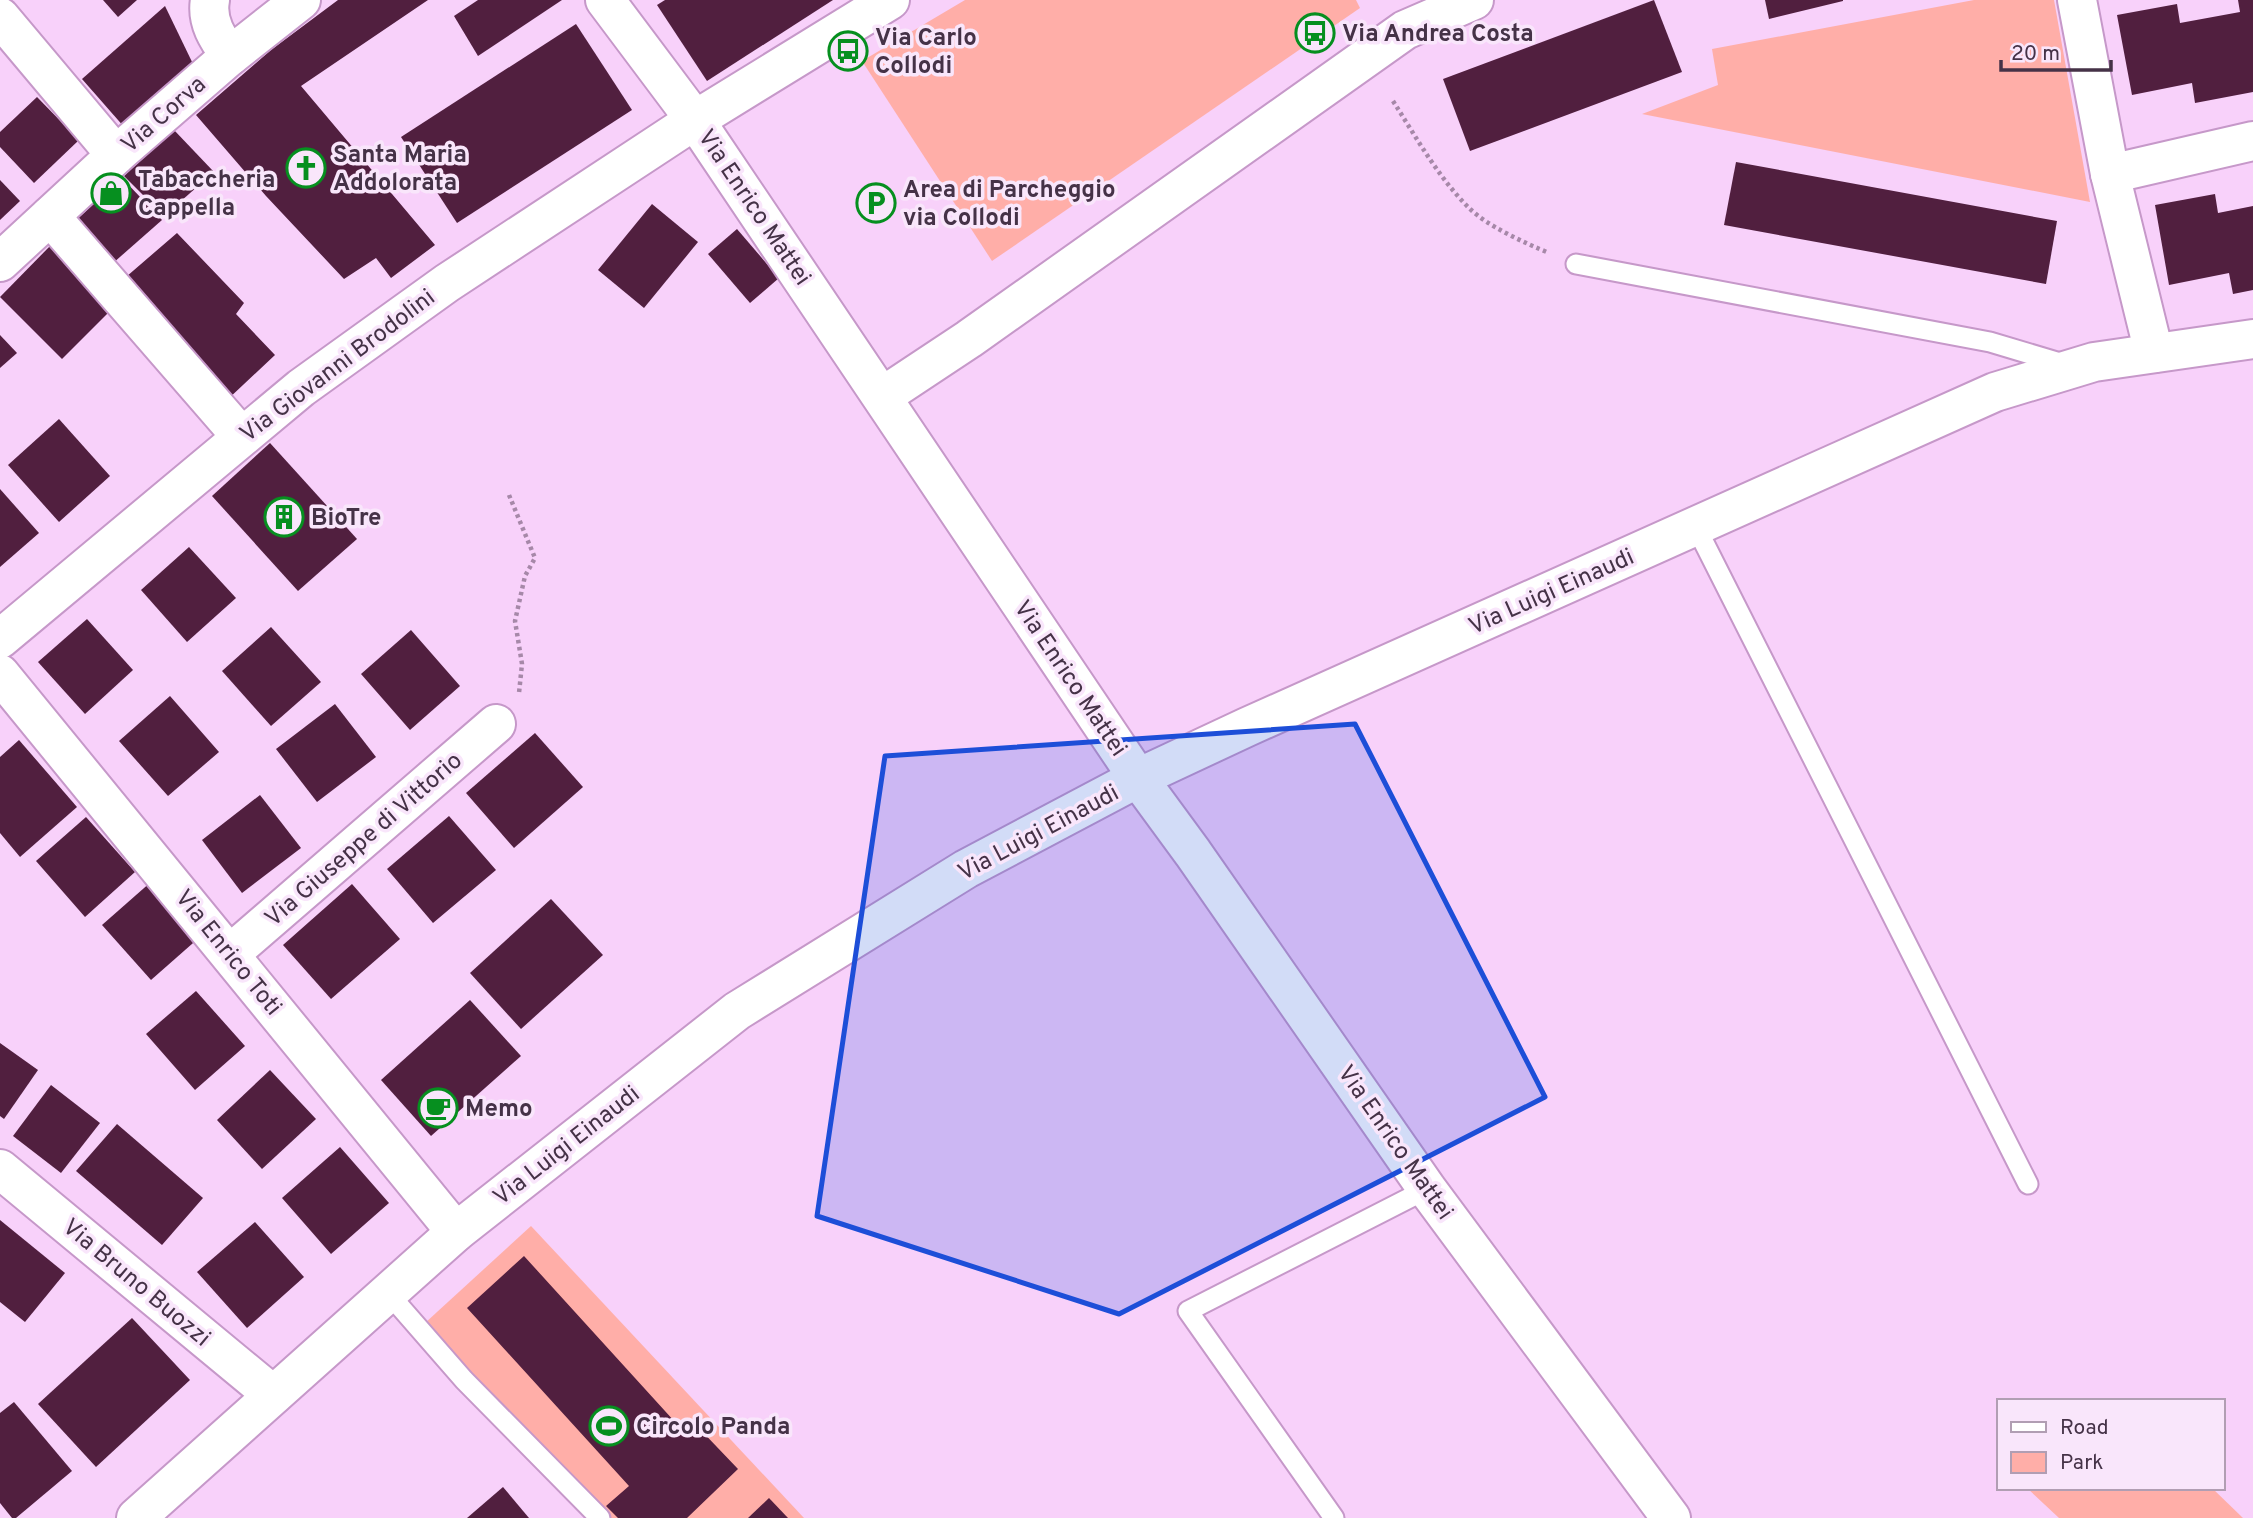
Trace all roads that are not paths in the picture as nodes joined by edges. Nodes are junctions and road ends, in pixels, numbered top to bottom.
1 (210, 0) edge
2 (605, 0) edge
3 (890, 0) edge
4 (1474, 0) edge
5 (2077, 0) edge
6 (295, 2) edge
7 (0, 17) edge
8 (230, 56) junction
9 (695, 120) junction
10 (2253, 141) edge
11 (116, 155) junction
12 (2110, 174) junction
13 (50, 216) junction
14 (0, 262) edge
15 (1576, 264) road end
16 (2253, 339) edge
17 (2154, 353) junction
18 (2075, 368) junction
19 (883, 396) junction
20 (241, 436) junction
21 (1696, 527) junction
22 (0, 639) edge
23 (0, 674) edge
24 (496, 724) road end
25 (1138, 778) junction
26 (230, 954) junction
27 (0, 1169) edge
28 (2028, 1184) dead end
29 (1427, 1189) junction
30 (456, 1233) junction
31 (389, 1294) junction
32 (273, 1395) junction
33 (136, 1518) edge
34 (600, 1518) edge
35 (1334, 1518) edge
36 (1671, 1518) edge

1 - 8 street
2 - 9 street, Via Enrico Mattei
3 - 9 street
4 - 19 street
5 - 12 street
6 - 8 street, Via Corva
7 - 11 street
8 - 11 street, Via Corva
9 - 19 street, Via Enrico Mattei
9 - 20 street, Via Giovanni Brodolini
10 - 12 street
11 - 13 street, Via Corva
12 - 17 street
13 - 14 street, Via Corva
13 - 20 street
15 - 18 lane
16 - 17 street, Via Luigi Einaudi
17 - 18 street, Via Luigi Einaudi
18 - 21 street, Via Luigi Einaudi
19 - 25 street, Via Enrico Mattei
20 - 22 street, Via Giovanni Brodolini
21 - 25 street, Via Luigi Einaudi
21 - 28 lane
23 - 26 street, Via Enrico Toti
24 - 26 street, Via Giuseppe di Vittorio
25 - 29 street, Via Enrico Mattei
25 - 30 street, Via Luigi Einaudi
26 - 30 street, Via Enrico Toti
27 - 32 street, Via Bruno Buozzi
29 - 35 lane
29 - 36 street, Via Enrico Mattei
30 - 31 street, Via Luigi Einaudi
31 - 32 street, Via Luigi Einaudi
31 - 34 lane
32 - 33 street, Via Luigi Einaudi

